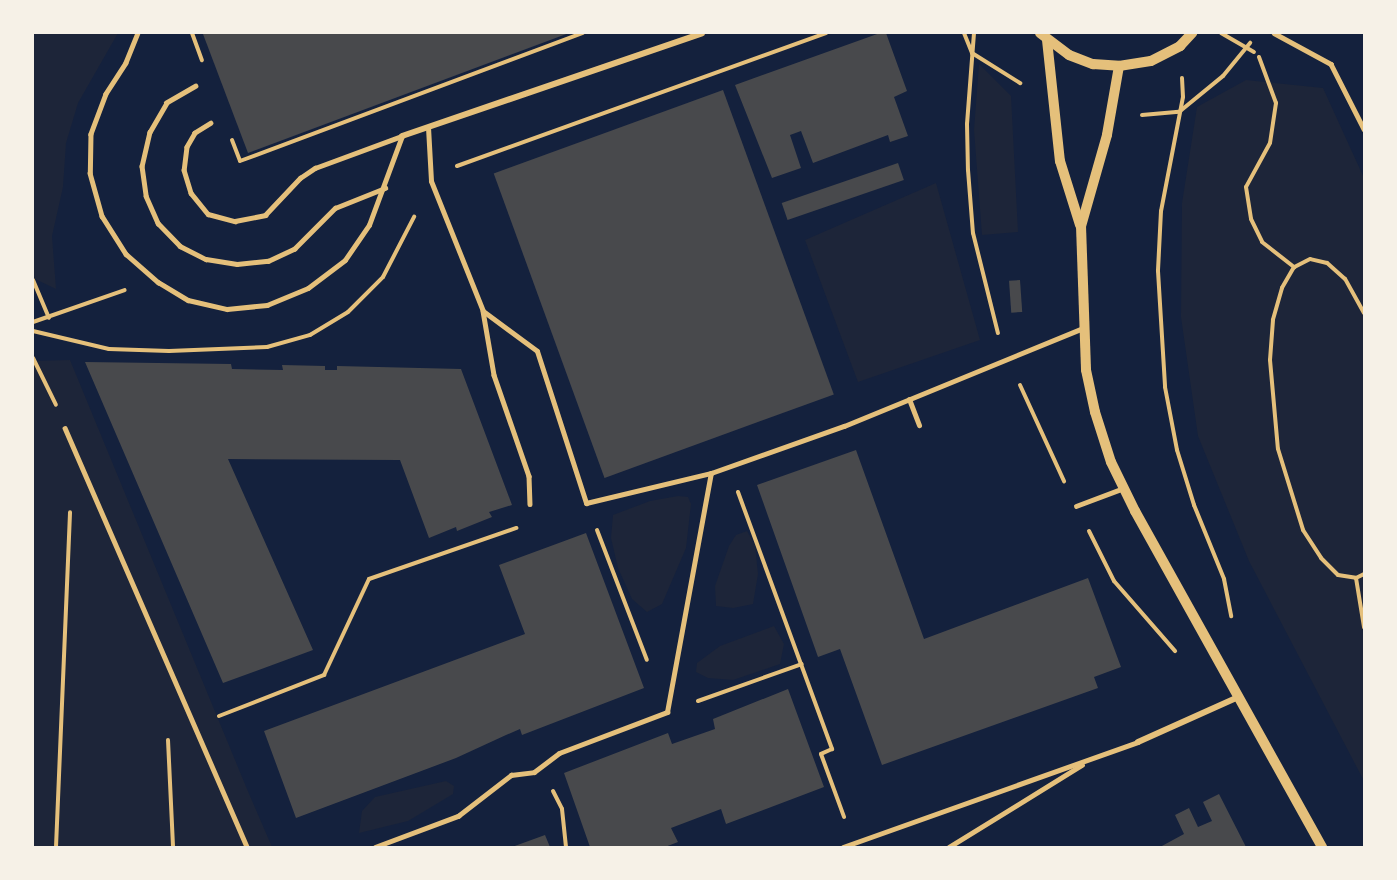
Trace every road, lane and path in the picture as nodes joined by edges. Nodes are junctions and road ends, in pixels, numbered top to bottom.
1 (138, 33) edge
2 (192, 33) edge
3 (583, 33) edge
4 (702, 33) edge
5 (826, 33) edge
6 (964, 33) edge
7 (974, 33) edge
8 (1192, 33) edge
9 (1221, 33) edge
10 (1274, 33) edge
11 (1044, 37) edge
12 (1180, 45) junction
13 (972, 53) junction
14 (204, 65) dead end
15 (1119, 66) junction
16 (196, 86) dead end
17 (211, 123) dead end
18 (428, 127) junction
19 (228, 129) dead end
20 (1364, 129) edge
21 (402, 136) junction
22 (431, 181) junction
23 (385, 188) junction
24 (1081, 226) junction
25 (1294, 267) junction
26 (33, 279) edge
27 (158, 282) junction
28 (483, 310) junction
29 (1364, 313) edge
30 (49, 318) junction
31 (33, 322) edge
32 (1083, 328) junction
33 (33, 358) edge
34 (1008, 358) junction
35 (909, 399) junction
36 (919, 425) dead end
37 (65, 428) joint
38 (729, 466) junction
39 (711, 473) junction
40 (1124, 488) junction
41 (70, 502) dead end
42 (586, 503) junction
43 (530, 504) dead end
44 (1076, 506) junction
45 (521, 526) dead end
46 (1364, 574) edge
47 (1356, 578) junction
48 (1232, 620) dead end
49 (1364, 627) edge
50 (1177, 653) dead end
51 (801, 664) junction
52 (1238, 697) junction
53 (667, 712) junction
54 (196, 725) junction
55 (168, 728) dead end
56 (1138, 742) joint
57 (1092, 759) junction
58 (534, 772) junction
59 (854, 843) junction
60 (56, 847) edge
61 (173, 847) edge
62 (247, 847) edge
63 (375, 847) edge
64 (566, 847) edge
65 (843, 847) edge
66 (949, 847) edge
67 (1322, 847) edge

1 - 27 lane
2 - 14 path
3 - 19 path
4 - 18 street
5 - 22 path
6 - 13 path
7 - 13 path
8 - 12 street
9 - 25 path
10 - 20 lane
11 - 15 street
11 - 24 street
12 - 15 street
12 - 48 path
13 - 34 path
15 - 24 street
16 - 23 lane
17 - 21 lane
18 - 21 street
18 - 22 street
21 - 23 lane
22 - 28 street
23 - 27 lane
24 - 32 street
25 - 29 path
25 - 47 path
26 - 30 path
27 - 30 path
28 - 42 street
28 - 43 lane
30 - 31 path
32 - 34 street
32 - 40 street
33 - 37 path
34 - 35 street
34 - 44 path
35 - 36 street
35 - 38 street
37 - 54 lane
38 - 39 street
38 - 51 path
39 - 42 street
39 - 53 street
40 - 44 lane
40 - 52 street
41 - 60 path
42 - 53 path
44 - 50 path
45 - 54 path
46 - 47 path
47 - 49 path
51 - 53 path
51 - 59 path
52 - 56 street
52 - 67 street
53 - 58 street
54 - 62 lane
55 - 61 path
56 - 57 lane
57 - 59 lane
57 - 66 lane
58 - 63 lane
58 - 64 path
59 - 65 lane

